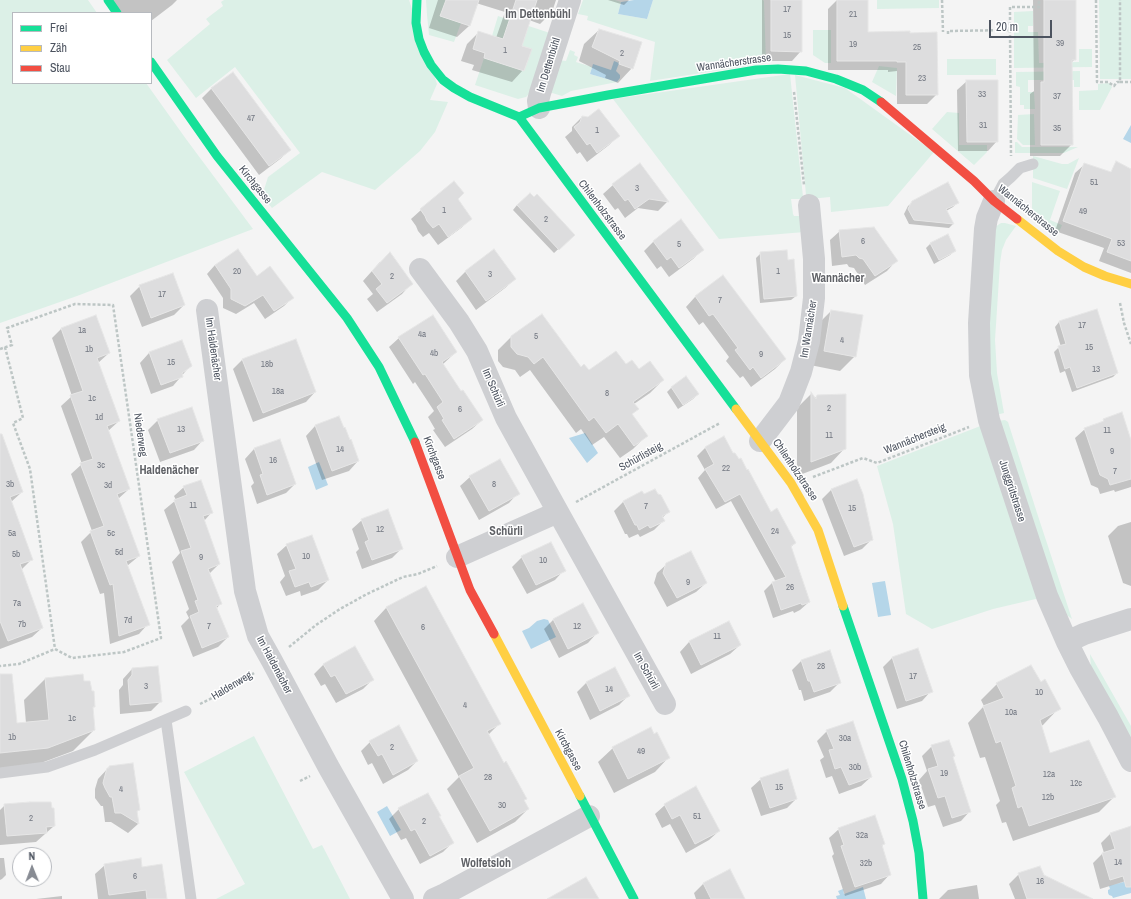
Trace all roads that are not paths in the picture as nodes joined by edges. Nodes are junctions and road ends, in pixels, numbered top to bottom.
1 (108, 0) edge
2 (417, 0) edge
3 (570, 0) edge
4 (116, 12) edge
5 (152, 63) edge
6 (539, 108) junction
7 (519, 118) junction
8 (1033, 164) dead end
9 (994, 201) junction
10 (809, 205) road end
11 (420, 270) dead end
12 (1127, 283) edge
13 (207, 310) dead end
14 (760, 441) junction
15 (558, 512) junction
16 (449, 561) junction
17 (1131, 619) edge
18 (1067, 642) junction
19 (665, 704) dead end
20 (186, 711) road end
21 (166, 720) junction
22 (1131, 761) edge
23 (0, 773) edge
24 (589, 816) junction
25 (192, 899) edge
26 (403, 899) edge
27 (434, 899) edge
28 (634, 899) edge
29 (922, 899) edge

1 - 4 street
2 - 7 street
3 - 6 street, Im Dettenbühl
5 - 16 street, Kirchgasse
6 - 7 street, Wannächerstrasse
6 - 9 street, Wannächerstrasse
7 - 14 street, Chilenholzstrasse
8 - 9 lane
9 - 12 street, Wannächerstrasse
9 - 18 street, Junggrütstrasse
10 - 14 street, Im Wannächer
11 - 15 street, Im Schürli
13 - 26 street, Im Haldenächer
14 - 29 street, Chilenholzstrasse
15 - 16 street
15 - 19 street, Im Schürli
16 - 24 street, Kirchgasse
17 - 18 street
18 - 22 street, Junggrütstrasse
20 - 21 lane
21 - 23 lane
21 - 25 lane
24 - 27 street
24 - 28 street, Kirchgasse

